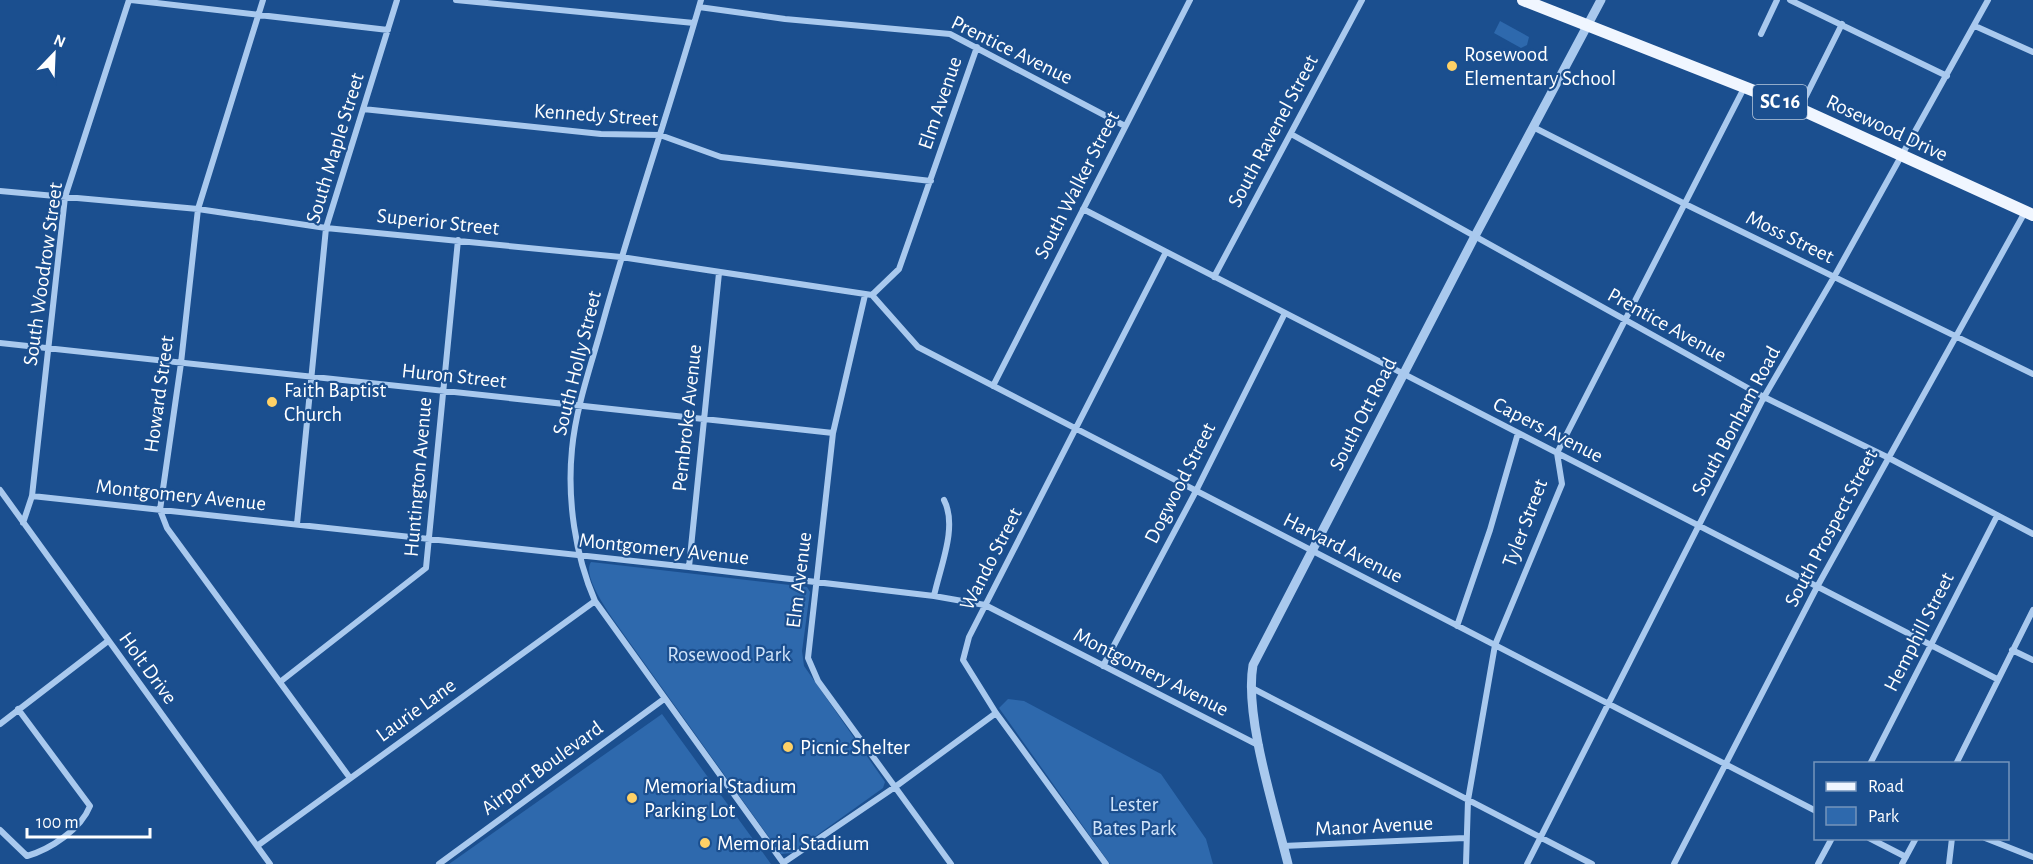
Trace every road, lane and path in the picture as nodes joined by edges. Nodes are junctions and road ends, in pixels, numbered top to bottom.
1 (130, 0) edge
2 (263, 0) edge
3 (397, 0) edge
4 (456, 0) edge
5 (1362, 0) edge
6 (1523, 0) edge
7 (1601, 0) edge
8 (1777, 0) edge
9 (1790, 0) edge
10 (1988, 0) edge
11 (1188, 1) edge
12 (700, 3) edge
13 (258, 16) junction
14 (694, 23) junction
15 (1842, 24) junction
16 (1976, 26) junction
17 (1587, 27) junction
18 (388, 30) junction
19 (1761, 34) dead end
20 (977, 47) junction
21 (2033, 52) edge
22 (1947, 76) junction
23 (1744, 88) junction
24 (363, 109) junction
25 (1800, 109) junction
26 (1125, 126) junction
27 (1533, 127) junction
28 (1291, 134) junction
29 (660, 135) junction
30 (1902, 156) junction
31 (931, 181) junction
32 (0, 190) edge
33 (65, 197) junction
34 (1683, 203) junction
35 (198, 209) junction
36 (1083, 209) junction
37 (2029, 213) edge
38 (326, 228) junction
39 (1475, 236) junction
40 (458, 240) junction
41 (1166, 252) junction
42 (621, 257) junction
43 (719, 273) junction
44 (1215, 277) junction
45 (1834, 277) junction
46 (869, 295) junction
47 (1285, 313) junction
48 (1624, 321) junction
49 (1957, 338) junction
50 (0, 343) edge
51 (48, 348) junction
52 (181, 363) junction
53 (1404, 374) junction
54 (2033, 375) edge
55 (312, 377) junction
56 (993, 386) junction
57 (442, 391) junction
58 (1764, 397) junction
59 (580, 406) junction
60 (703, 419) junction
61 (1076, 429) junction
62 (833, 433) junction
63 (1518, 433) junction
64 (1557, 453) junction
65 (1887, 457) junction
66 (0, 490) edge
67 (1196, 491) junction
68 (32, 496) junction
69 (944, 500) dead end
70 (160, 510) junction
71 (1997, 516) junction
72 (23, 523) junction
73 (297, 524) junction
74 (1700, 526) junction
75 (2033, 534) edge
76 (428, 538) junction
77 (1314, 551) junction
78 (580, 556) junction
79 (688, 567) junction
80 (816, 583) junction
81 (1817, 587) junction
82 (934, 596) junction
83 (595, 601) junction
84 (986, 605) junction
85 (2033, 610) edge
86 (1457, 626) junction
87 (108, 641) junction
88 (1495, 645) junction
89 (1931, 645) junction
90 (2012, 650) junction
91 (2033, 660) edge
92 (1103, 666) junction
93 (1997, 679) junction
94 (280, 682) junction
95 (1249, 687) junction
96 (664, 699) junction
97 (1610, 704) junction
98 (18, 709) junction
99 (996, 713) junction
100 (0, 724) edge
101 (1260, 746) junction
102 (1871, 762) edge
103 (1957, 762) edge
104 (1727, 765) junction
105 (350, 778) junction
106 (895, 786) junction
107 (1468, 800) junction
108 (1814, 810) edge
109 (0, 830) edge
110 (1465, 838) junction
111 (1541, 838) junction
112 (1831, 840) edge
113 (1873, 840) edge
114 (1915, 840) edge
115 (1952, 840) edge
116 (1990, 840) edge
117 (257, 846) junction
118 (1283, 846) junction
119 (1906, 857) junction
120 (2033, 857) edge
121 (270, 864) edge
122 (439, 864) edge
123 (784, 864) edge
124 (951, 864) edge
125 (1106, 864) edge
126 (1287, 864) edge
127 (1466, 864) edge
128 (1527, 864) edge
129 (1592, 864) edge
130 (1674, 864) edge
131 (1818, 864) edge
132 (1902, 864) edge
133 (1949, 864) edge

1 - 13 street
1 - 33 street, South Woodrow Street
2 - 13 street, Howard Street
3 - 18 street, South Maple Street
4 - 14 street
5 - 28 street, South Ravenel Street
6 - 17 main road, Rosewood Drive / SC 16
7 - 17 street, South Ott Road
8 - 19 street
9 - 15 street
10 - 16 street, South Bonham Road
11 - 26 street, South Walker Street
12 - 14 street, South Holly Street
12 - 20 street, Prentice Avenue
13 - 18 street
13 - 35 street, Howard Street
14 - 29 street, South Holly Street
15 - 22 street
15 - 25 street
16 - 21 street
16 - 22 street, South Bonham Road
17 - 23 main road, Rosewood Drive / SC 16
17 - 27 street, South Ott Road
18 - 24 street, South Maple Street
20 - 26 street, Prentice Avenue
20 - 31 street, Elm Avenue
22 - 30 street, South Bonham Road
23 - 25 main road, Rosewood Drive / SC 16
23 - 34 street, Tyler Street
24 - 29 street, Kennedy Street
24 - 38 street, South Maple Street
25 - 30 main road, Rosewood Drive / SC 16
26 - 36 street, South Walker Street
27 - 34 street, Moss Street
27 - 39 street, South Ott Road
28 - 39 street, Prentice Avenue
28 - 44 street, South Ravenel Street
29 - 31 street, Kennedy Street
29 - 42 street, South Holly Street
30 - 37 main road, Rosewood Drive / SC 16
30 - 45 street, South Bonham Road
31 - 46 street, Elm Avenue
32 - 33 street, Superior Street
33 - 35 street, Superior Street
33 - 51 street, South Woodrow Street
34 - 45 street, Moss Street
34 - 48 street, Tyler Street
35 - 38 street, Superior Street
35 - 52 street, Howard Street
36 - 41 street, Capers Avenue
36 - 56 street, South Walker Street
37 - 49 street, South Prospect Street
38 - 40 street, Superior Street
38 - 55 street, South Maple Street
39 - 48 street, Prentice Avenue
39 - 53 street, South Ott Road
40 - 42 street, Superior Street
40 - 57 street, Huntington Avenue
41 - 44 street, Capers Avenue
41 - 61 street, Wando Street
42 - 43 street, Superior Street
42 - 59 street, South Holly Street
43 - 46 street, Superior Street
43 - 60 street, Pembroke Avenue
44 - 47 street, Capers Avenue
45 - 49 street, Moss Street
45 - 58 street, South Bonham Road
46 - 56 street, Harvard Avenue
46 - 62 street, Elm Avenue
47 - 53 street, Capers Avenue
47 - 67 street, Dogwood Street
48 - 58 street, Prentice Avenue
48 - 64 street, Tyler Street
49 - 54 street, Moss Street
49 - 65 street, South Prospect Street
50 - 51 street, Huron Street
51 - 52 street, Huron Street
51 - 68 street, South Woodrow Street
52 - 55 street, Huron Street
52 - 70 street, Howard Street
53 - 63 street, Capers Avenue
53 - 77 street, South Ott Road
55 - 57 street, Huron Street
55 - 73 street, South Maple Street
56 - 61 street, Harvard Avenue
57 - 59 street, Huron Street
57 - 76 street, Huntington Avenue
58 - 65 street, Prentice Avenue
58 - 74 street, South Bonham Road
59 - 60 street, Huron Street
59 - 78 street, South Holly Street
60 - 62 street, Huron Street
60 - 79 street, Pembroke Avenue
61 - 67 street, Harvard Avenue
61 - 84 street, Wando Street
62 - 80 street, Elm Avenue
63 - 64 street, Capers Avenue
63 - 86 street, Tyler Street
64 - 74 street, Capers Avenue
64 - 88 street, Tyler Street
65 - 71 street, Prentice Avenue
65 - 81 street, South Prospect Street
66 - 72 street, Holt Drive
67 - 77 street, Harvard Avenue
67 - 92 street, Dogwood Street
68 - 70 street, Montgomery Avenue
68 - 72 street, South Woodrow Street
69 - 82 street
70 - 73 street, Montgomery Avenue
70 - 94 street
71 - 75 street, Prentice Avenue
71 - 89 street, Hemphill Street
72 - 87 street, Holt Drive
73 - 76 street, Montgomery Avenue
74 - 81 street, Capers Avenue
74 - 97 street, South Bonham Road
76 - 78 street, Montgomery Avenue
76 - 94 street, Huntington Avenue
77 - 86 street, Harvard Avenue
77 - 95 street, South Ott Road
78 - 79 street, Montgomery Avenue
78 - 83 street, South Holly Street
79 - 80 street, Montgomery Avenue
80 - 82 street, Montgomery Avenue
80 - 106 street, Elm Avenue
81 - 89 street, Capers Avenue
81 - 104 street, South Prospect Street
82 - 84 street, Montgomery Avenue
83 - 96 street, South Holly Street
83 - 105 street, Laurie Lane
84 - 92 street, Montgomery Avenue
84 - 99 street, Wando Street
85 - 90 street
86 - 88 street, Harvard Avenue
87 - 98 street
87 - 117 street, Holt Drive
88 - 97 street, Harvard Avenue
88 - 107 street, Tyler Street
89 - 93 street, Capers Avenue
89 - 102 street, Hemphill Street
90 - 91 street
90 - 93 street
92 - 101 street, Montgomery Avenue
93 - 103 street
94 - 105 street
95 - 101 street, South Ott Road
95 - 107 street, Montgomery Avenue
96 - 122 street, Airport Boulevard
96 - 123 street, South Holly Street
97 - 104 street, Harvard Avenue
97 - 111 street, South Bonham Road
98 - 100 street
98 - 109 street
99 - 106 street
99 - 125 street, Wando Street
101 - 118 street, South Ott Road
104 - 108 street, Harvard Avenue
104 - 130 street, South Prospect Street
105 - 117 street, Laurie Lane
106 - 123 street
106 - 124 street, Elm Avenue
107 - 110 street, Tyler Street
107 - 111 street, Montgomery Avenue
110 - 118 street, Manor Avenue
110 - 127 street, Tyler Street
111 - 128 street, South Bonham Road
111 - 129 street, Montgomery Avenue
112 - 131 street
113 - 119 street
114 - 119 street
115 - 133 street
116 - 120 street
117 - 121 street, Holt Drive
118 - 126 street, South Ott Road
119 - 132 street

